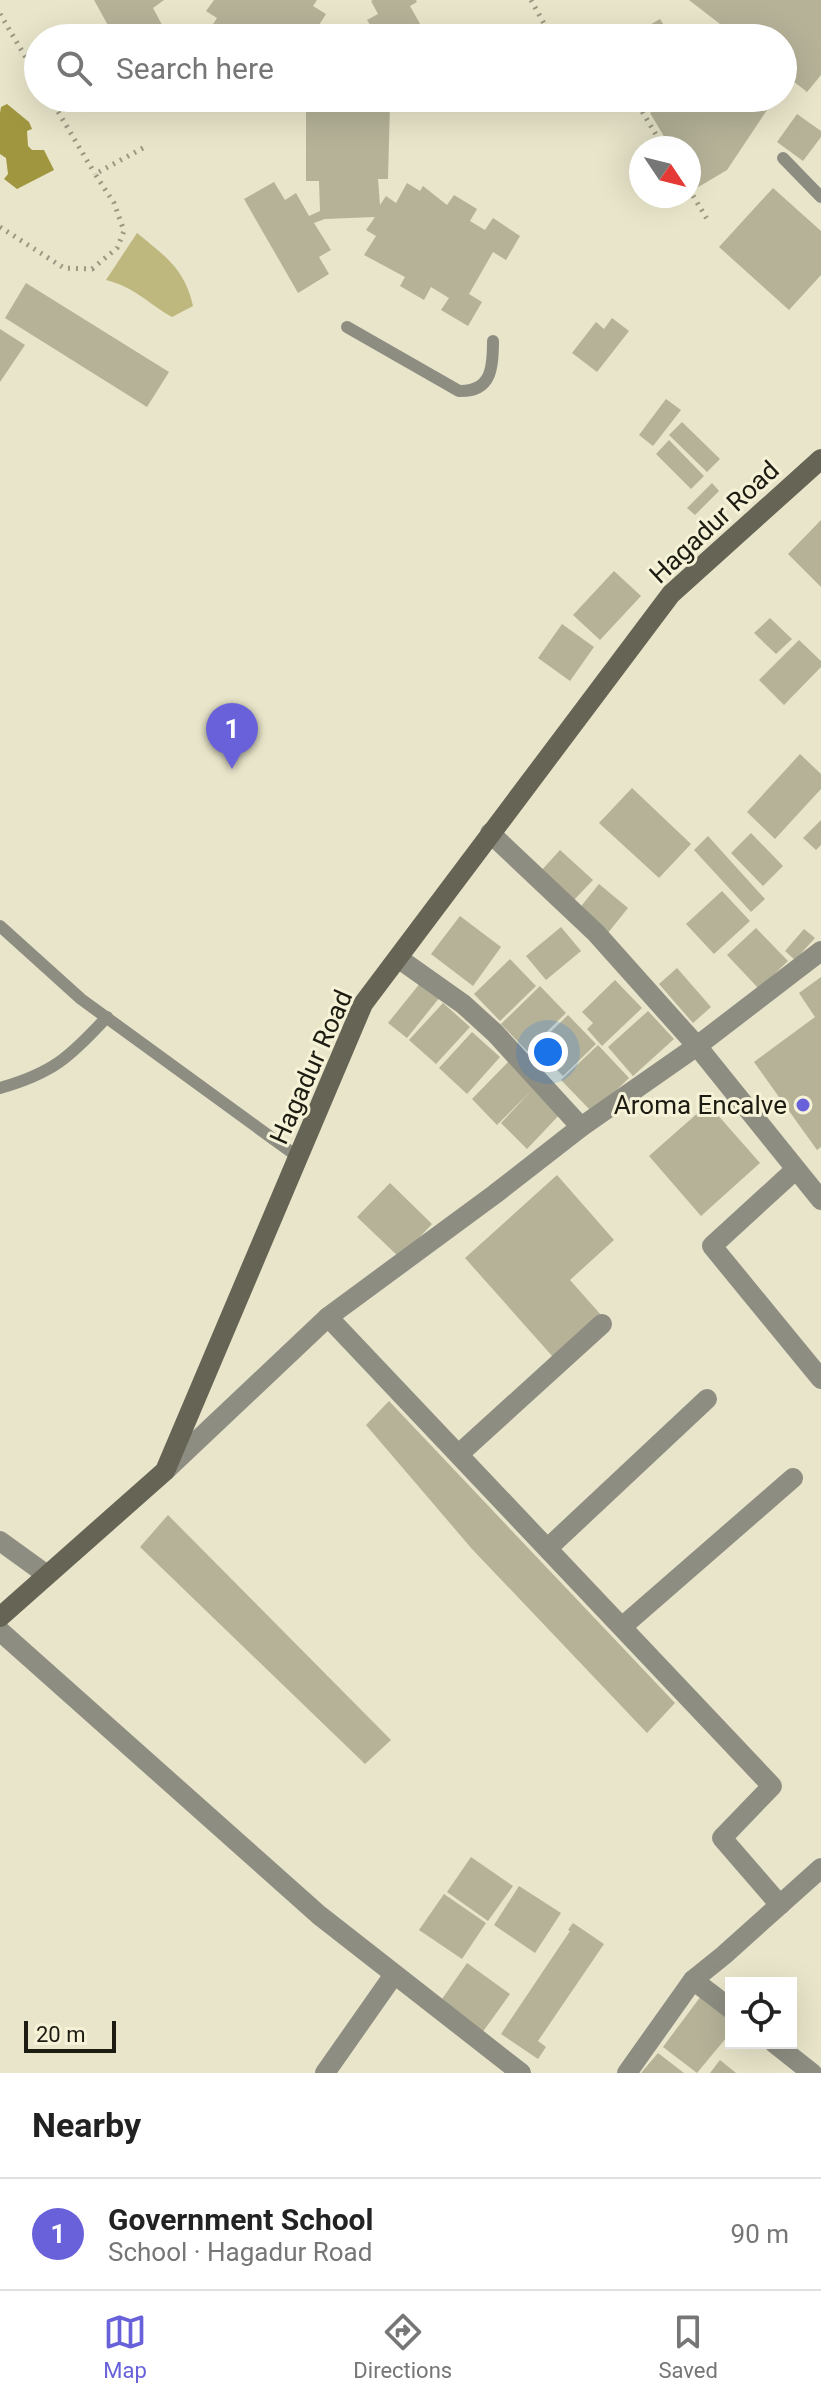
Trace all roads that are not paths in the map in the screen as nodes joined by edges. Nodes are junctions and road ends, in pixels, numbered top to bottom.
1 (783, 158) dead end
2 (821, 197) edge
3 (347, 327) dead end
4 (493, 341) dead end
5 (819, 464) edge
6 (490, 833) junction
7 (0, 926) edge
8 (821, 951) edge
9 (398, 958) junction
10 (107, 1017) junction
11 (697, 1046) junction
12 (0, 1088) edge
13 (581, 1127) junction
14 (298, 1157) junction
15 (795, 1170) junction
16 (821, 1200) edge
17 (328, 1317) junction
18 (602, 1324) dead end
19 (821, 1379) edge
20 (707, 1399) dead end
21 (459, 1454) junction
22 (165, 1471) junction
23 (793, 1478) dead end
24 (0, 1541) edge
25 (548, 1548) junction
26 (47, 1575) junction
27 (0, 1617) edge
28 (623, 1626) junction
29 (0, 1631) edge
30 (821, 1868) edge
31 (780, 1905) junction
32 (393, 1976) junction
33 (693, 1980) junction
34 (725, 2004) edge
35 (781, 2049) edge
36 (805, 2071) edge
37 (325, 2073) edge
38 (521, 2073) edge
39 (627, 2073) edge

1 - 2 lane
3 - 4 lane
5 - 6 street, Hagadur Road
6 - 9 street, Hagadur Road
6 - 11 street
7 - 10 lane
8 - 11 street
9 - 13 street
9 - 14 street, Hagadur Road
10 - 12 lane
10 - 14 lane
11 - 13 street
11 - 15 street
13 - 17 street
14 - 22 street, Hagadur Road
15 - 16 street
15 - 19 street
17 - 21 street
17 - 22 street
18 - 21 street
20 - 25 street
21 - 25 street
22 - 26 street, Hagadur Road
23 - 28 street
24 - 26 street
25 - 28 street
26 - 27 street, Hagadur Road
28 - 31 street
29 - 32 street
30 - 31 street
31 - 33 street
32 - 37 street
32 - 38 street
33 - 34 street
33 - 39 street
35 - 36 street

